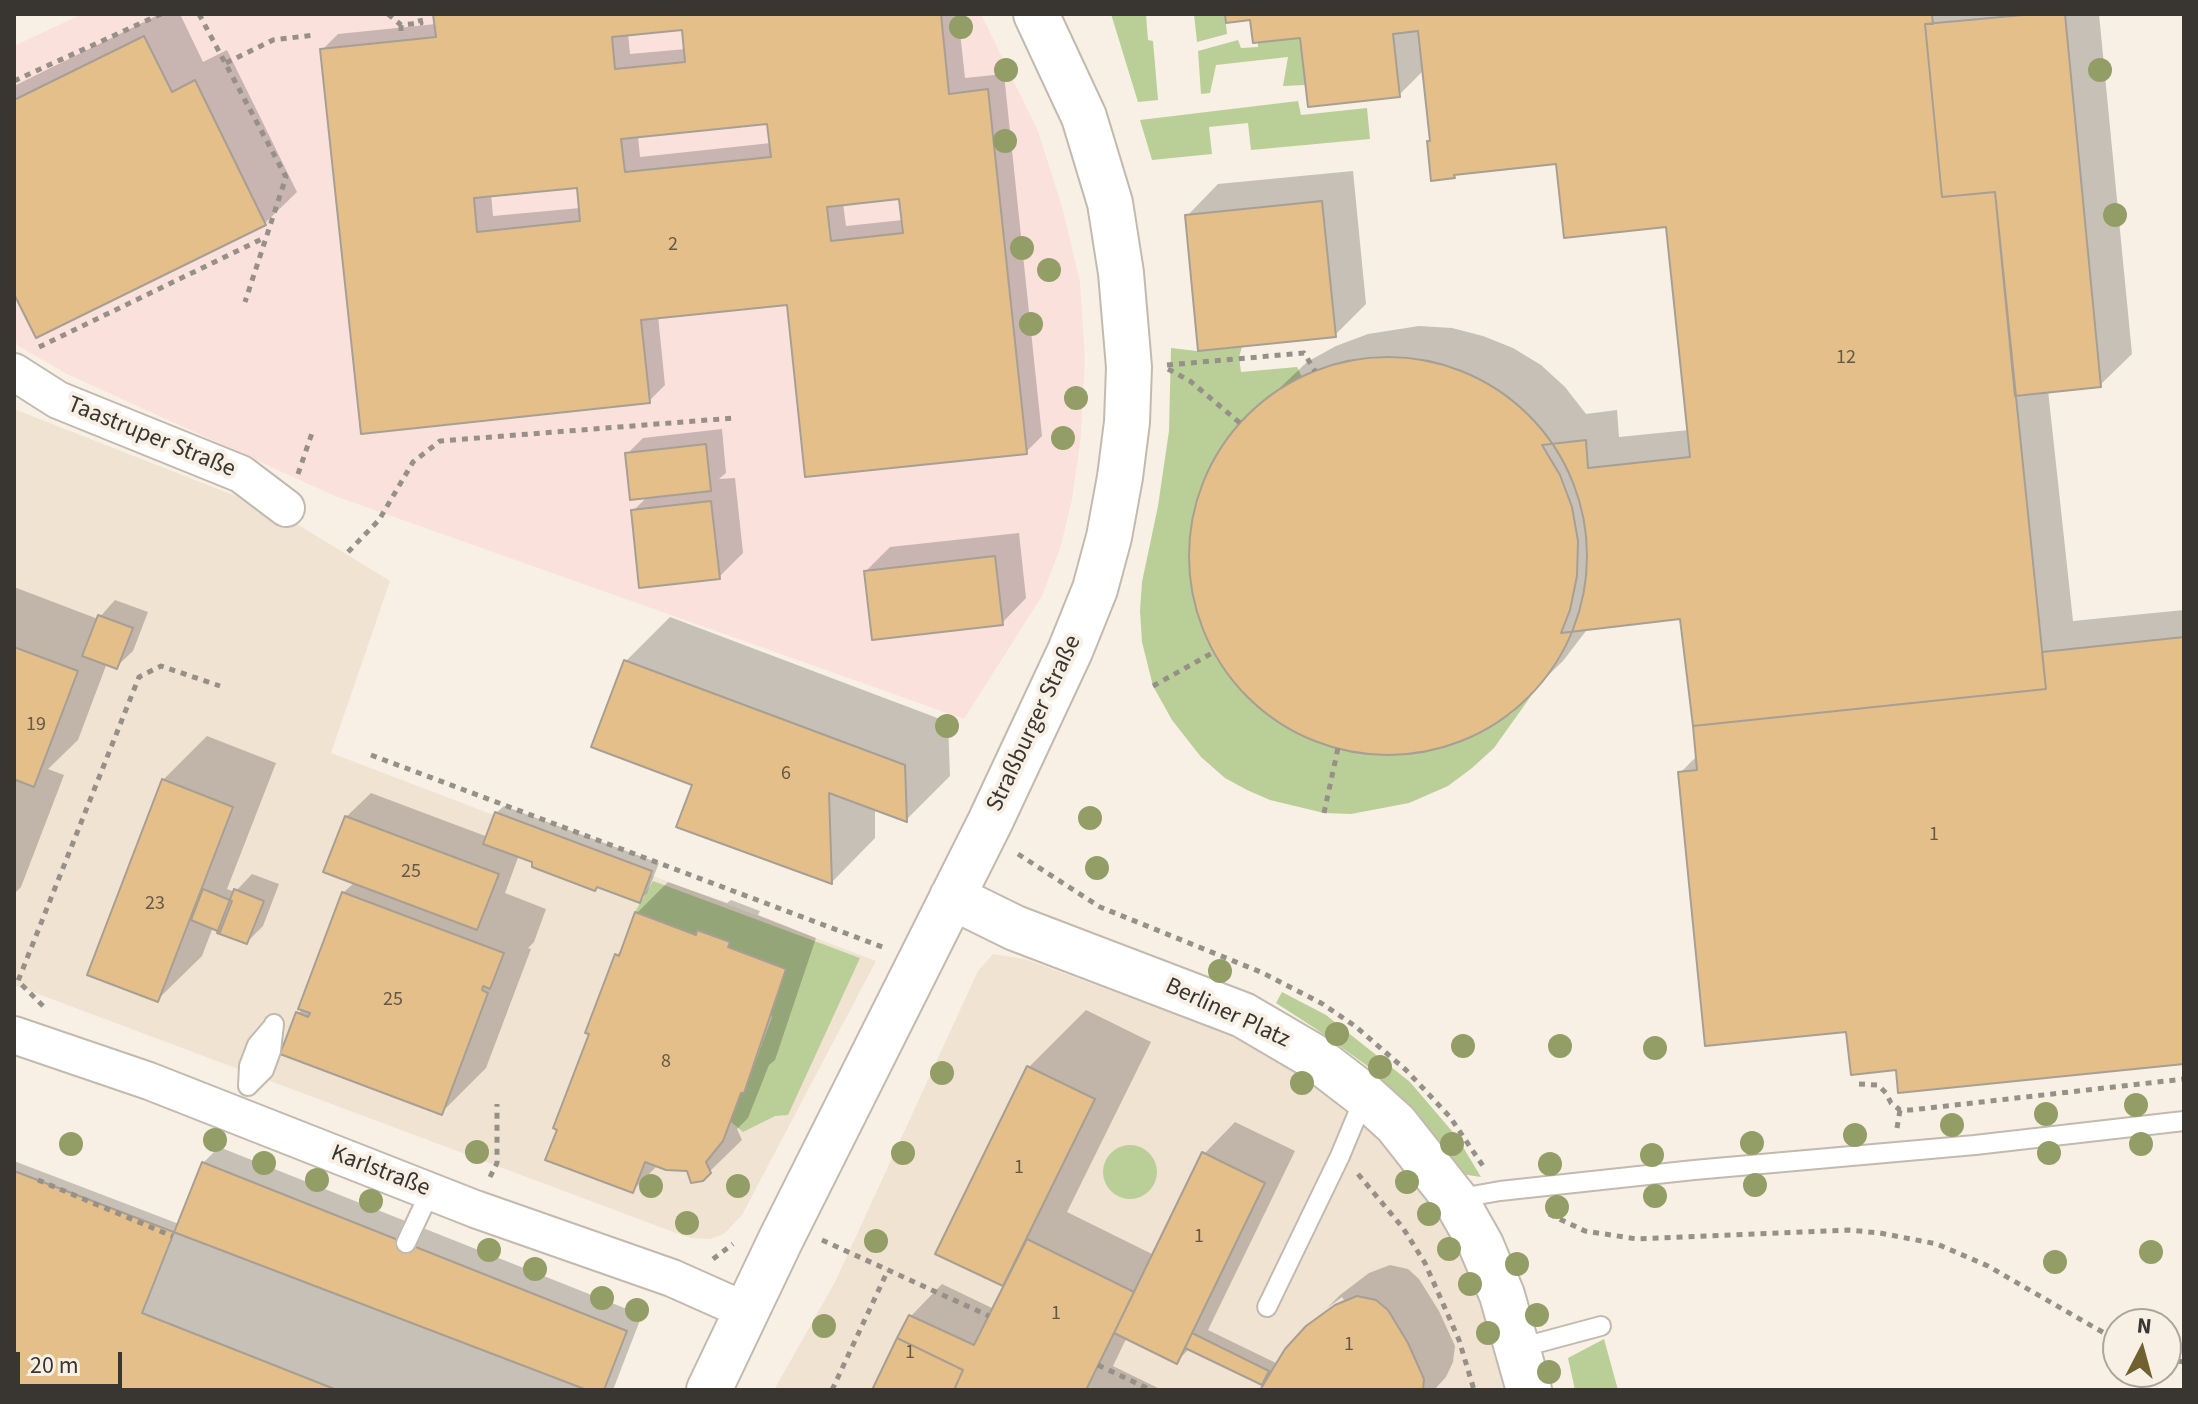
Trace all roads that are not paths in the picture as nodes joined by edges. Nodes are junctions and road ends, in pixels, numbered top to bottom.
1 (1036, 14) edge
2 (21, 362) edge
3 (286, 508) dead end
4 (952, 897) junction
5 (26, 1039) edge
6 (1365, 1096) junction
7 (2184, 1121) edge
8 (430, 1192) junction
9 (1455, 1199) junction
10 (406, 1243) dead end
11 (1267, 1307) dead end
12 (746, 1311) junction
13 (1601, 1326) dead end
14 (1519, 1348) junction
15 (709, 1390) edge
16 (1529, 1390) edge

1 - 4 street, Straßburger Straße
2 - 3 street, Taastruper Straße
4 - 6 street, Berliner Platz
4 - 12 street, Straßburger Straße
5 - 8 street, Karlstraße
6 - 9 street, Berliner Platz
6 - 11 lane
7 - 9 lane
8 - 10 lane
8 - 12 street, Karlstraße
9 - 14 street, Berliner Platz
12 - 15 street, Straßburger Straße
13 - 14 lane
14 - 16 street, Berliner Platz

